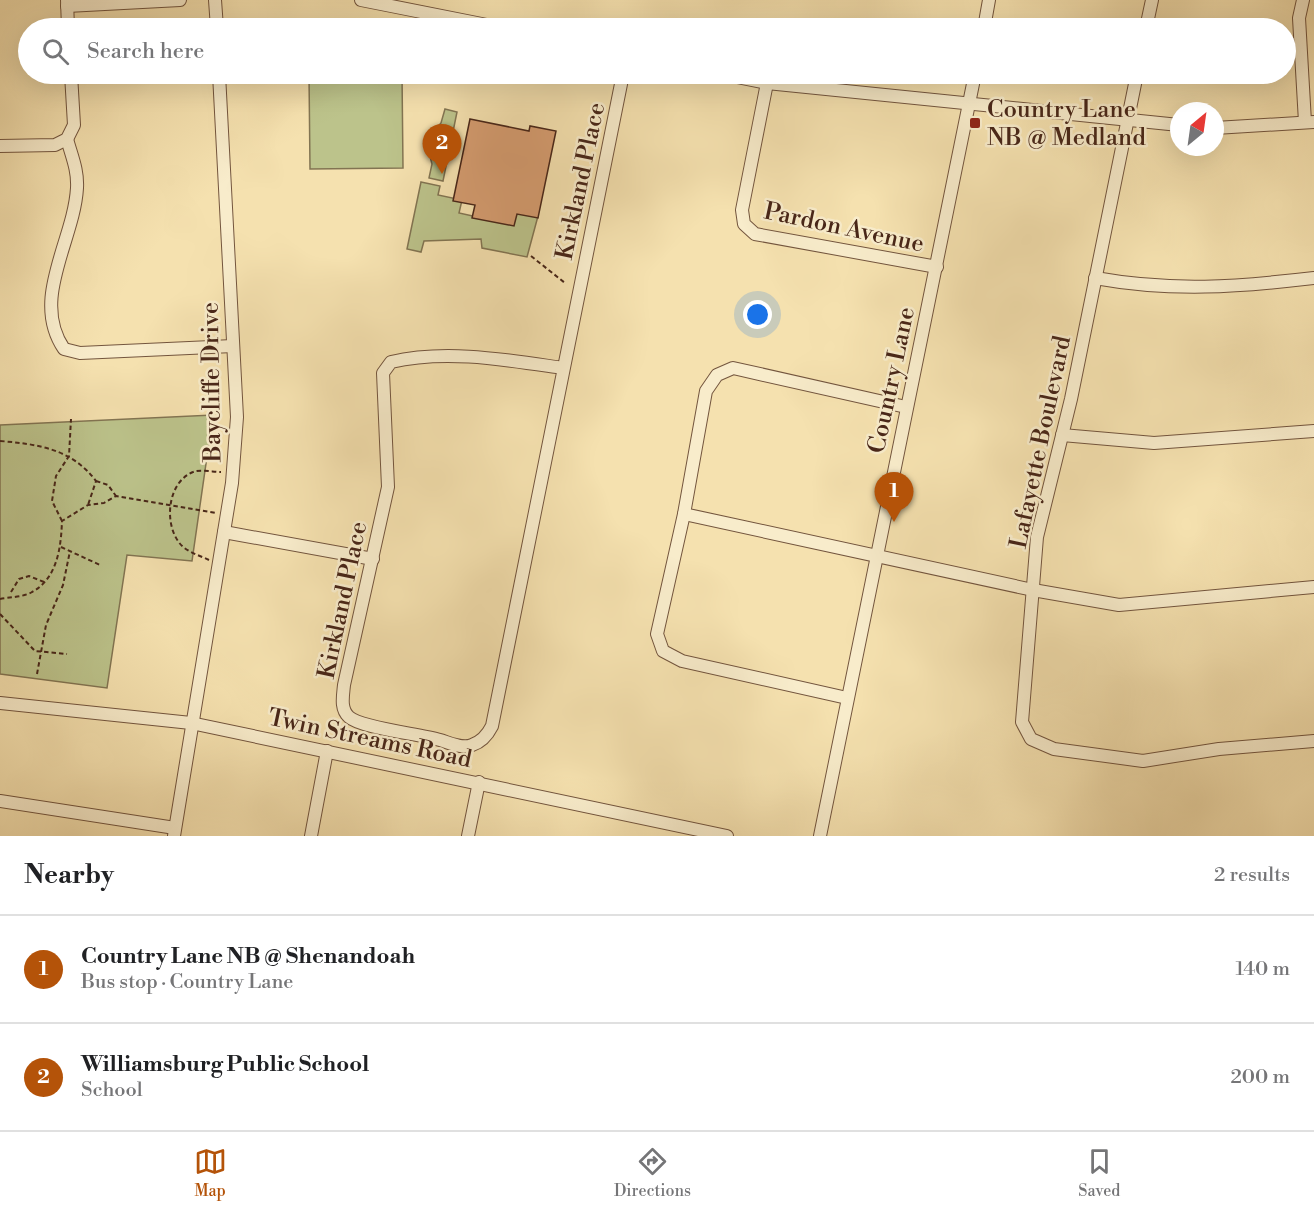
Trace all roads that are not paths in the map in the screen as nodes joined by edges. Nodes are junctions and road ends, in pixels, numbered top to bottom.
1 (180, 0) edge
2 (215, 0) edge
3 (361, 0) edge
4 (989, 0) edge
5 (1152, 0) edge
6 (1303, 0) edge
7 (67, 3) edge
8 (68, 18) edge
9 (216, 18) edge
10 (452, 18) edge
11 (986, 18) edge
12 (1148, 18) edge
13 (72, 84) edge
14 (220, 84) edge
15 (621, 84) edge
16 (767, 84) edge
17 (777, 84) edge
18 (973, 84) edge
19 (1135, 84) edge
20 (969, 104) junction
21 (1128, 120) junction
22 (1310, 122) edge
23 (1170, 124) edge
24 (1224, 127) edge
25 (67, 139) junction
26 (0, 146) edge
27 (937, 267) junction
28 (1095, 278) junction
29 (1314, 278) edge
30 (234, 346) junction
31 (563, 368) junction
32 (906, 407) junction
33 (1314, 430) edge
34 (1062, 435) junction
35 (684, 514) junction
36 (224, 532) junction
37 (876, 555) junction
38 (373, 560) junction
39 (1314, 587) edge
40 (1034, 590) junction
41 (847, 698) junction
42 (0, 703) edge
43 (191, 723) junction
44 (1314, 741) edge
45 (327, 750) junction
46 (479, 782) junction
47 (0, 801) edge
48 (175, 832) edge
49 (311, 836) edge
50 (468, 836) edge
51 (727, 836) edge
52 (820, 836) edge

1 - 7 street
2 - 9 street
3 - 10 street
4 - 11 street
5 - 12 street
6 - 22 street
7 - 8 street
13 - 25 street
14 - 30 street, Baycliffe Drive
15 - 31 street, Kirkland Place
16 - 27 street, Pardon Avenue
17 - 20 street
18 - 20 street, Country Lane
19 - 21 street, Lafayette Boulevard
20 - 21 street
20 - 27 street, Country Lane
21 - 23 street
21 - 28 street, Lafayette Boulevard
22 - 24 street
25 - 26 street
25 - 30 street
27 - 32 street, Country Lane
28 - 29 street
28 - 34 street, Lafayette Boulevard
30 - 36 street, Baycliffe Drive
31 - 38 street, Kirkland Place
31 - 38 street, Kirkland Place
32 - 35 street
32 - 37 street, Country Lane
33 - 34 street
34 - 40 street, Lafayette Boulevard
35 - 37 street
35 - 41 street
36 - 38 street
36 - 43 street, Baycliffe Drive
37 - 40 street
37 - 41 street, Country Lane
39 - 40 street
40 - 44 street, Lafayette Boulevard
41 - 52 street, Country Lane
42 - 43 street, Twin Streams Road
43 - 45 street, Twin Streams Road
43 - 48 street, Baycliffe Drive
45 - 46 street, Twin Streams Road
45 - 49 street
46 - 50 street
46 - 51 street, Twin Streams Road
47 - 48 street

